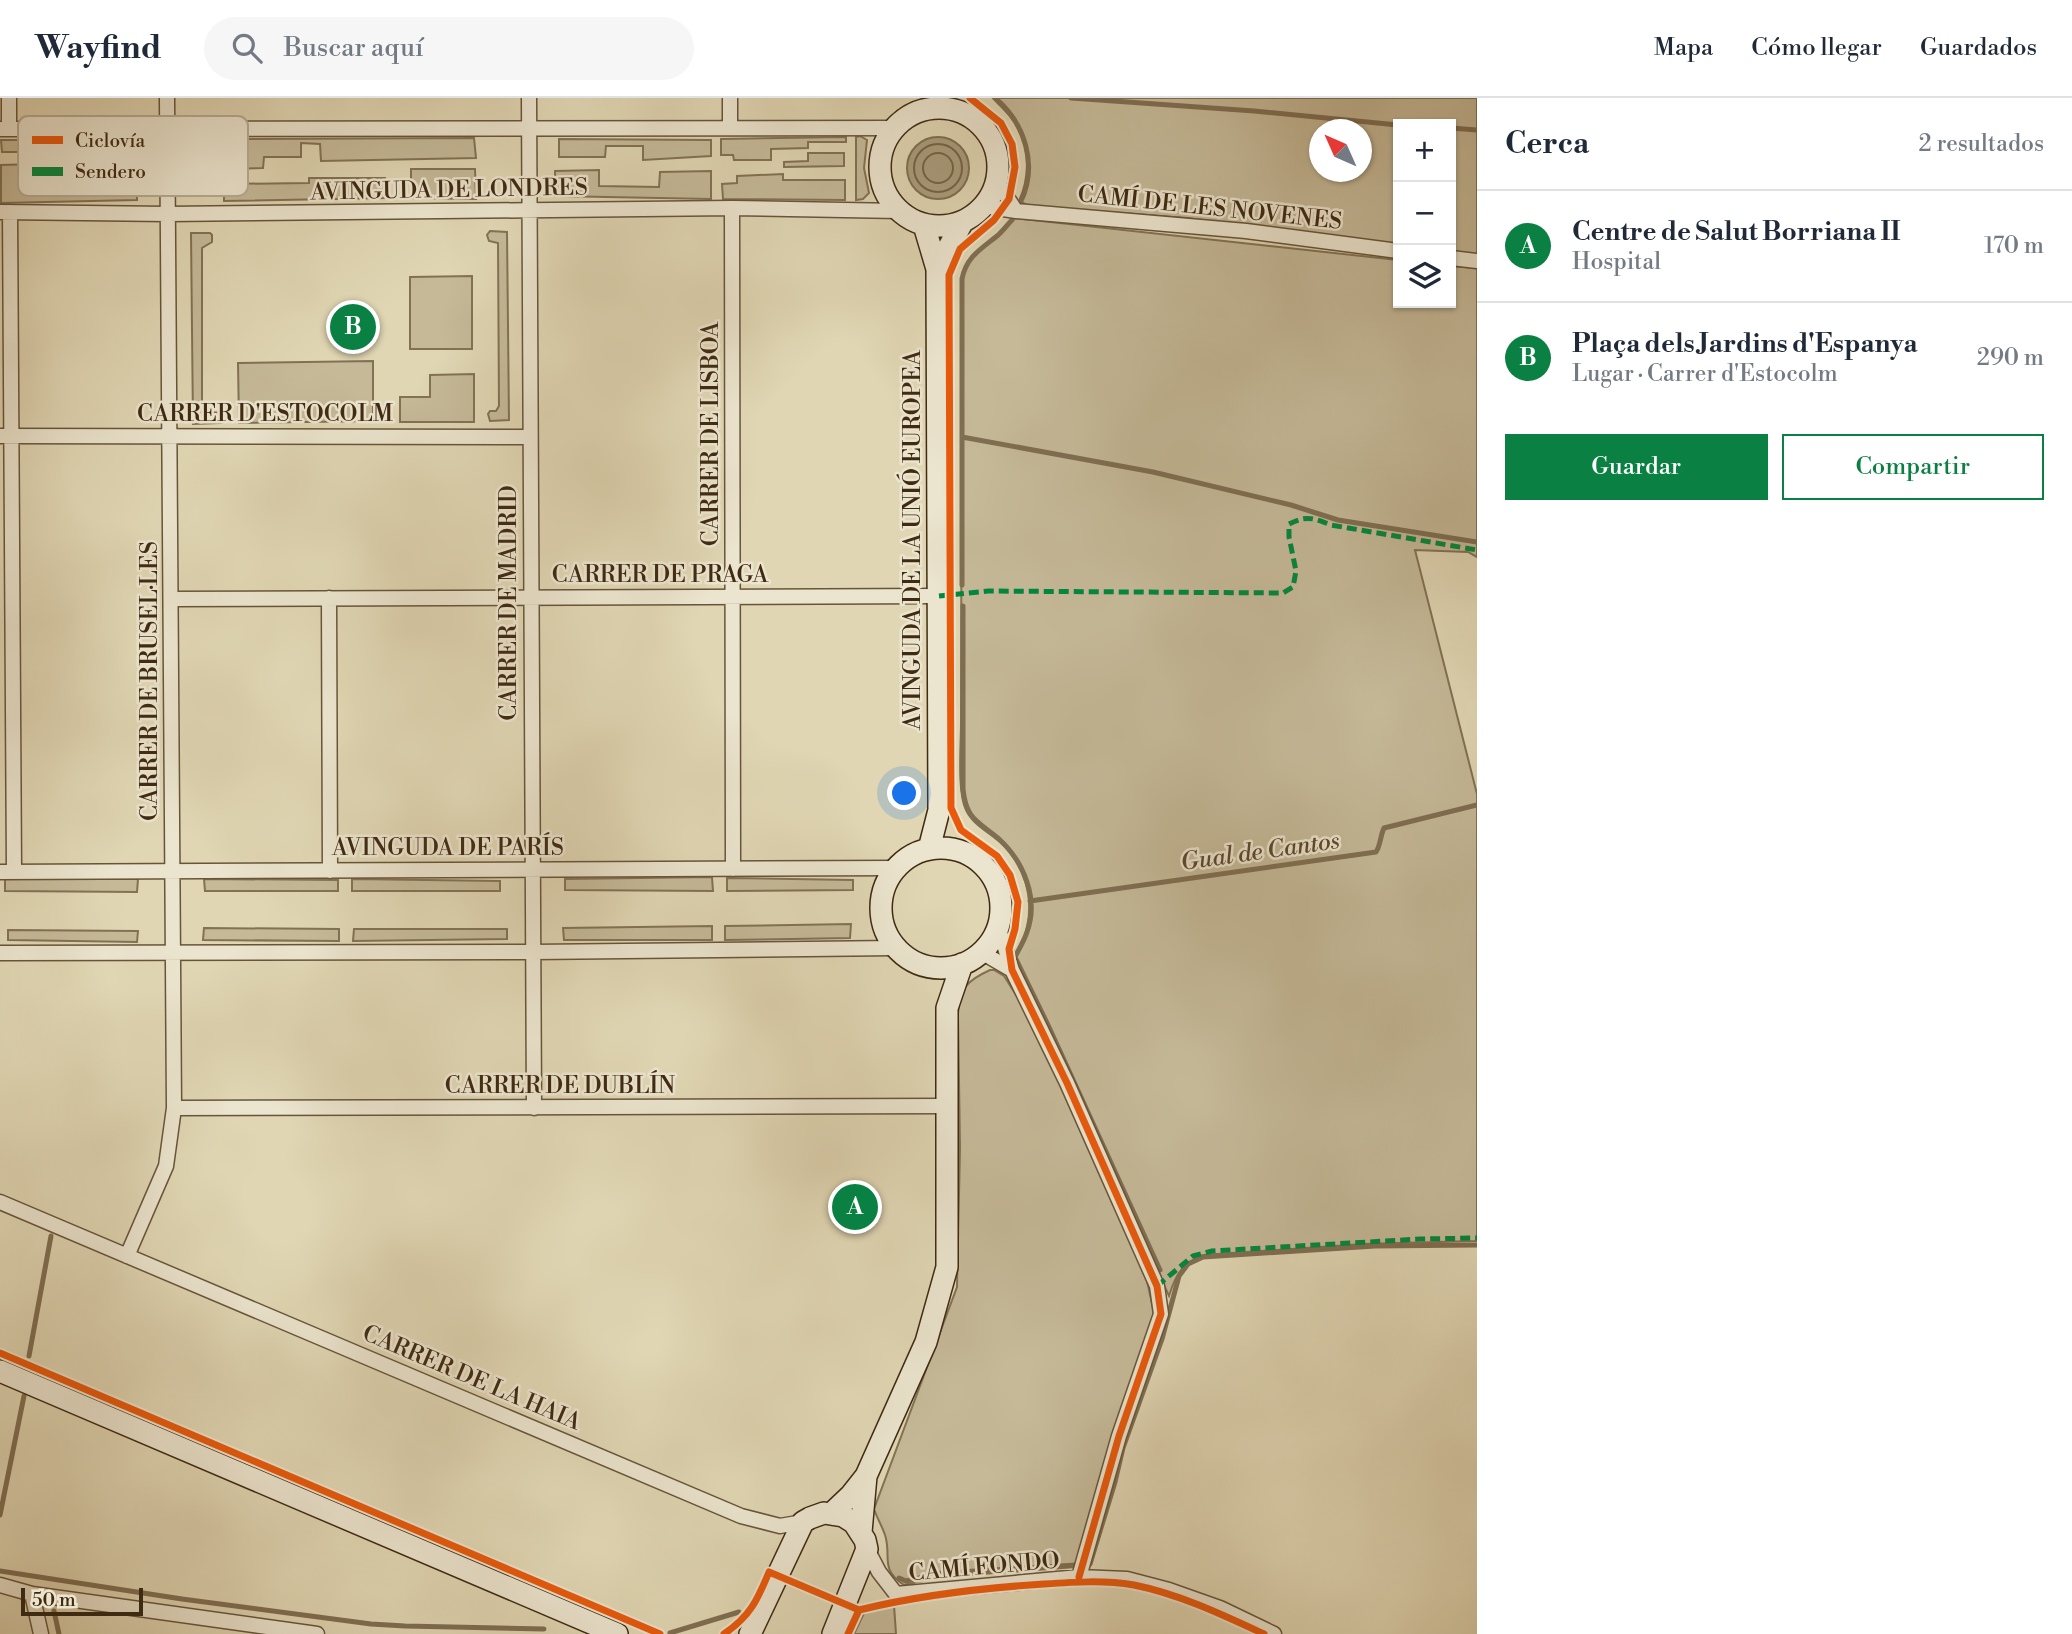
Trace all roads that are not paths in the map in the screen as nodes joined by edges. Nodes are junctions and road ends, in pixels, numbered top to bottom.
1 (9, 98) edge
2 (167, 98) edge
3 (529, 98) edge
4 (730, 98) edge
5 (927, 104) edge
6 (957, 105) edge
7 (167, 116) edge
8 (529, 127) junction
9 (730, 128) junction
10 (895, 128) junction
11 (5, 129) edge
12 (248, 129) edge
13 (997, 182) junction
14 (168, 196) edge
15 (984, 206) junction
16 (732, 208) junction
17 (529, 210) junction
18 (899, 211) junction
19 (1016, 211) junction
20 (5, 212) edge
21 (168, 214) junction
22 (962, 223) junction
23 (924, 225) junction
24 (1393, 250) edge
25 (1456, 259) edge
26 (1477, 261) edge
27 (937, 269) junction
28 (170, 435) junction
29 (6, 436) edge
30 (530, 437) junction
31 (733, 596) junction
32 (939, 596) junction
33 (531, 597) junction
34 (329, 598) junction
35 (171, 599) junction
36 (939, 810) junction
37 (929, 849) junction
38 (963, 852) junction
39 (896, 868) junction
40 (733, 869) junction
41 (330, 870) junction
42 (533, 870) junction
43 (172, 871) junction
44 (7, 872) edge
45 (998, 926) junction
46 (896, 948) junction
47 (981, 952) junction
48 (0, 953) edge
49 (173, 953) junction
50 (533, 953) junction
51 (962, 964) junction
52 (930, 967) junction
53 (1013, 970) junction
54 (947, 1008) junction
55 (947, 1107) junction
56 (174, 1108) junction
57 (534, 1108) junction
58 (0, 1202) edge
59 (127, 1256) junction
60 (0, 1371) edge
61 (866, 1476) junction
62 (832, 1513) junction
63 (803, 1522) junction
64 (864, 1541) junction
65 (1079, 1577) junction
66 (0, 1585) edge
67 (32, 1594) junction
68 (41, 1634) edge
69 (317, 1634) edge
70 (617, 1634) edge
71 (750, 1634) edge
72 (833, 1634) edge
73 (1275, 1634) edge

1 - 11 street
2 - 7 street, CARRER DE BRUSEL·LES
3 - 8 street, CARRER DE MADRID
4 - 9 street
5 - 6 street
5 - 10 street
6 - 13 street
8 - 9 street
8 - 12 street
8 - 17 street, CARRER DE MADRID
9 - 10 street
10 - 18 street
13 - 15 street
13 - 19 street
14 - 21 street, CARRER DE BRUSEL·LES
15 - 19 street, CAMÍ DE LES NOVENES
15 - 22 street
16 - 17 street, AVINGUDA DE LONDRES
16 - 18 street, AVINGUDA DE LONDRES
16 - 31 street, CARRER DE LISBOA
17 - 21 street, AVINGUDA DE LONDRES
17 - 30 street, CARRER DE MADRID
18 - 23 street
19 - 24 street, CAMÍ DE LES NOVENES
20 - 21 street, AVINGUDA DE LONDRES
20 - 29 street
21 - 28 street, CARRER DE BRUSEL·LES
22 - 23 street
22 - 27 street, AVINGUDA DE LA UNIÓ EUROPEA
23 - 27 street, AVINGUDA DE LA UNIÓ EUROPEA
25 - 26 street
27 - 32 street, AVINGUDA DE LA UNIÓ EUROPEA
28 - 29 street, CARRER D'ESTOCOLM
28 - 30 street, CARRER D'ESTOCOLM
28 - 35 street, CARRER DE BRUSEL·LES
29 - 44 street
30 - 33 street, CARRER DE MADRID
31 - 32 street, CARRER DE PRAGA
31 - 33 street, CARRER DE PRAGA
31 - 40 street, CARRER DE LISBOA
32 - 36 street, AVINGUDA DE LA UNIÓ EUROPEA
33 - 34 street, CARRER DE PRAGA
33 - 42 street, CARRER DE MADRID
34 - 35 street, CARRER DE PRAGA
34 - 41 street
35 - 43 street, CARRER DE BRUSEL·LES
36 - 37 street, AVINGUDA DE LA UNIÓ EUROPEA
36 - 38 street, AVINGUDA DE LA UNIÓ EUROPEA
37 - 38 street
37 - 39 street
38 - 45 street
39 - 40 street, AVINGUDA DE PARÍS
39 - 46 street
40 - 42 street, AVINGUDA DE PARÍS
41 - 42 street, AVINGUDA DE PARÍS
41 - 43 street, AVINGUDA DE PARÍS
42 - 50 street, CARRER DE MADRID
43 - 44 street, AVINGUDA DE PARÍS
43 - 49 street, CARRER DE BRUSEL·LES
45 - 47 street
45 - 53 street
46 - 50 street
46 - 52 street
47 - 51 street
47 - 53 street
48 - 49 street
49 - 50 street
49 - 56 street, CARRER DE BRUSEL·LES
50 - 57 street, CARRER DE MADRID
51 - 52 street
51 - 54 street
52 - 54 street
53 - 65 street
54 - 55 street
55 - 57 street, CARRER DE DUBLÍN
55 - 61 street
56 - 57 street, CARRER DE DUBLÍN
56 - 59 street, CARRER DE BRUSEL·LES
58 - 59 street
59 - 63 street, CARRER DE LA HAIA
60 - 70 street
61 - 62 street
61 - 64 street
62 - 63 street
62 - 64 street
63 - 71 street
64 - 65 street, CAMÍ FONDO
64 - 72 street
65 - 73 street, CAMÍ FONDO
66 - 67 street
67 - 68 street
67 - 69 street

